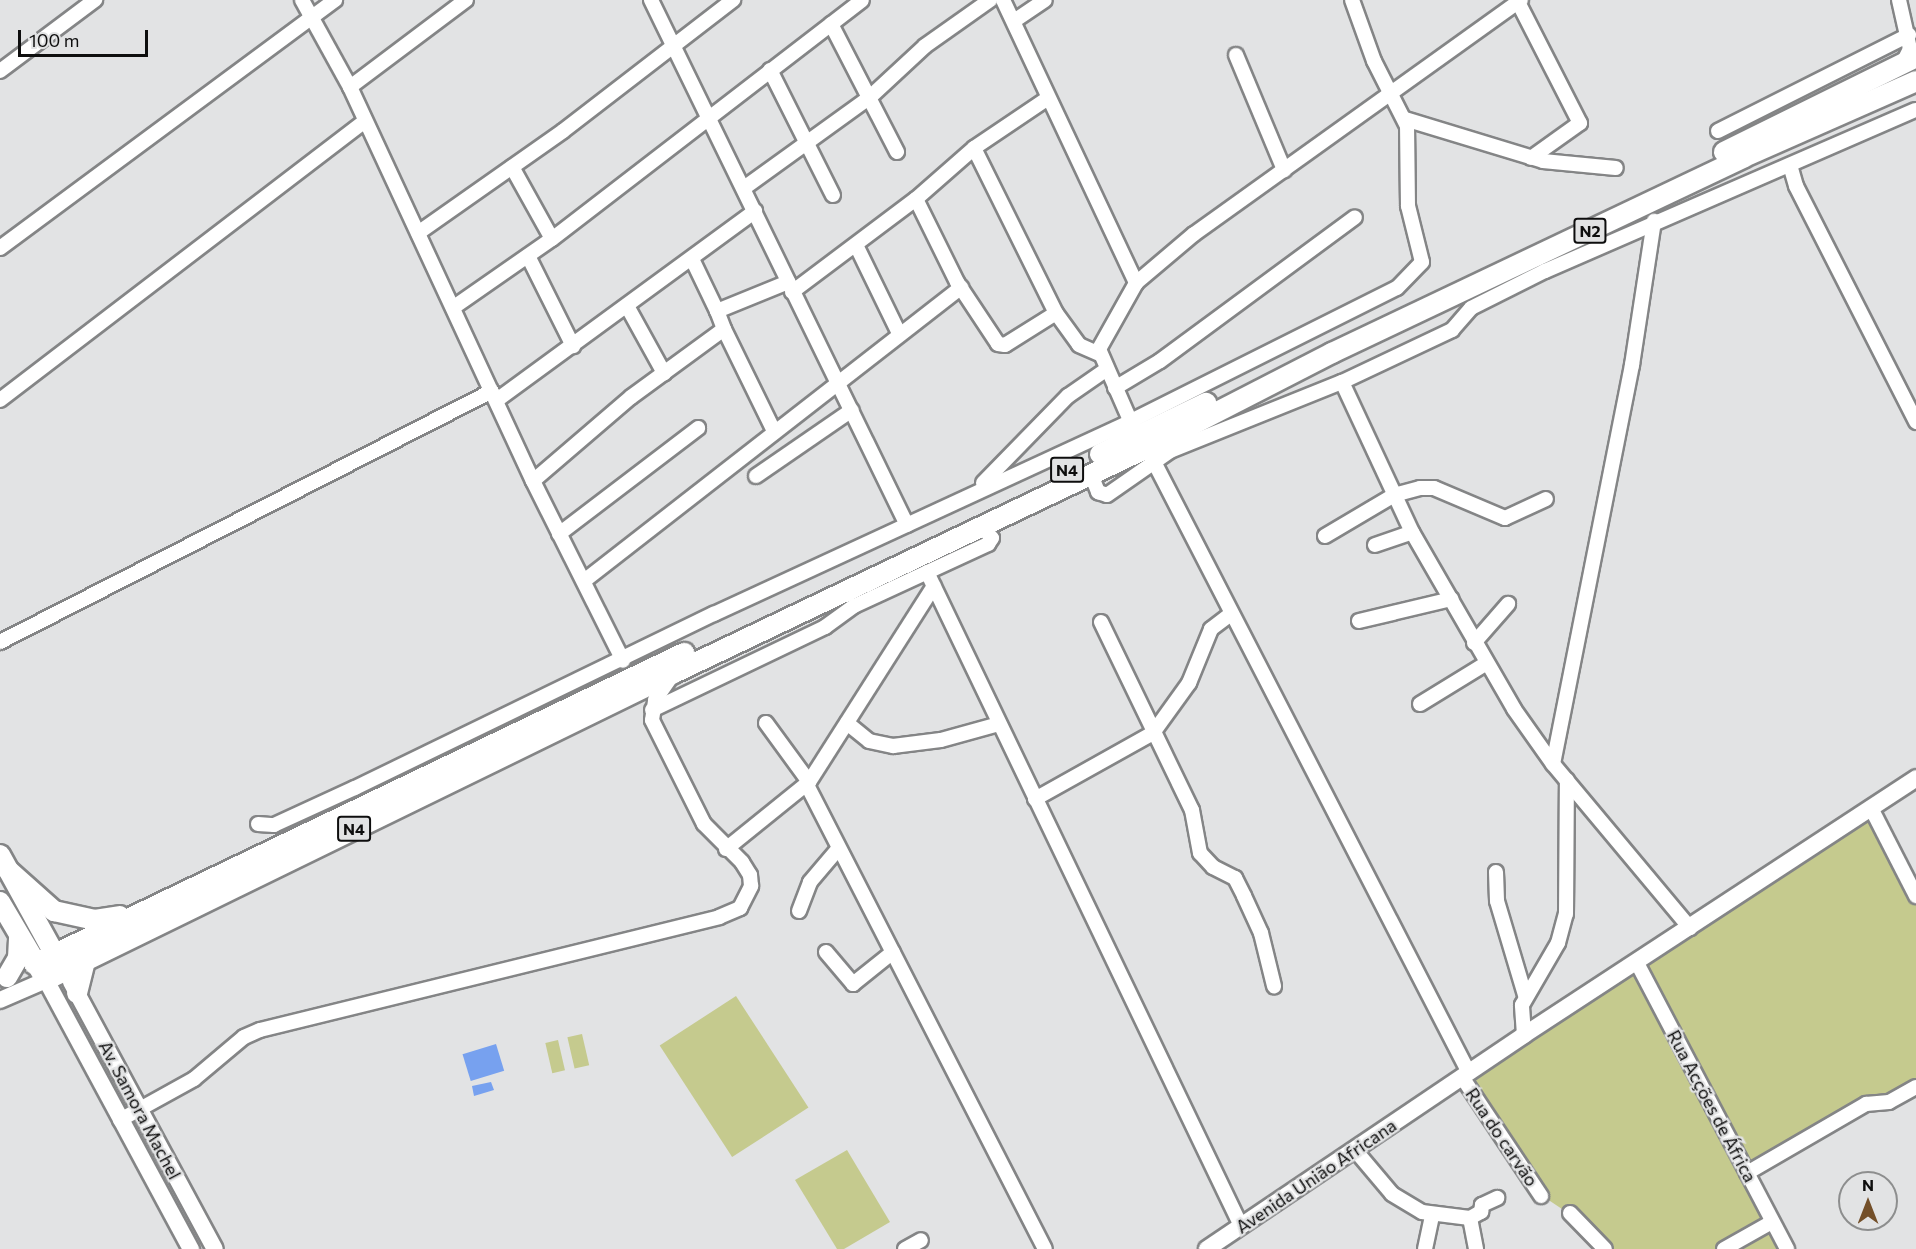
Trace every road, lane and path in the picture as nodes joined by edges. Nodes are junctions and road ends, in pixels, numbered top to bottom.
1 (95, 0) edge
2 (302, 0) edge
3 (335, 0) edge
4 (466, 0) edge
5 (651, 0) edge
6 (733, 0) edge
7 (862, 0) edge
8 (990, 0) edge
9 (1003, 0) edge
10 (1044, 0) edge
11 (1352, 0) edge
12 (1899, 0) edge
13 (1520, 1) edge
14 (311, 18) junction
15 (1014, 21) junction
16 (831, 24) junction
17 (1912, 30) edge
18 (673, 47) junction
19 (1236, 56) dead end
20 (1909, 61) edge
21 (770, 70) junction
22 (0, 71) edge
23 (350, 87) junction
24 (1911, 87) edge
25 (1393, 93) junction
26 (868, 98) junction
27 (1048, 98) junction
28 (1916, 110) edge
29 (1405, 119) junction
30 (709, 120) junction
31 (365, 121) junction
32 (1718, 131) dead end
33 (807, 144) junction
34 (974, 148) junction
35 (897, 152) dead end
36 (1530, 158) junction
37 (1790, 165) junction
38 (512, 167) junction
39 (1616, 168) dead end
40 (1284, 170) junction
41 (744, 188) junction
42 (833, 195) dead end
43 (916, 199) junction
44 (755, 211) junction
45 (1355, 217) dead end
46 (1654, 221) junction
47 (417, 233) junction
48 (552, 239) junction
49 (856, 246) junction
50 (0, 248) edge
51 (528, 256) junction
52 (1508, 257) joint
53 (692, 259) junction
54 (1136, 283) junction
55 (790, 287) junction
56 (961, 287) junction
57 (627, 306) junction
58 (454, 307) junction
59 (717, 311) junction
60 (1056, 313) junction
61 (724, 329) junction
62 (899, 333) junction
63 (573, 346) junction
64 (1099, 354) junction
65 (1107, 369) junction
66 (664, 373) junction
67 (838, 382) junction
68 (1342, 382) junction
69 (1266, 387) joint
70 (1115, 388) junction
71 (494, 396) junction
72 (0, 400) edge
73 (852, 410) junction
74 (1916, 422) edge
75 (698, 428) dead end
76 (774, 431) junction
77 (1142, 442) junction
78 (1090, 472) junction
79 (756, 476) dead end
80 (533, 481) junction
81 (967, 495) junction
82 (1394, 495) junction
83 (1546, 499) dead end
84 (907, 525) junction
85 (980, 525) junction
86 (1412, 532) junction
87 (559, 534) junction
88 (1325, 536) dead end
89 (1375, 545) dead end
90 (927, 572) junction
91 (584, 581) junction
92 (934, 586) junction
93 (1451, 599) junction
94 (1508, 604) dead end
95 (1231, 614) junction
96 (1359, 621) dead end
97 (1101, 622) dead end
98 (0, 642) edge
99 (1474, 643) junction
100 (623, 661) junction
101 (1485, 664) junction
102 (674, 673) junction
103 (1420, 704) dead end
104 (652, 710) junction
105 (766, 723) dead end
106 (847, 723) junction
107 (999, 724) junction
108 (1153, 733) junction
109 (1553, 764) junction
110 (1916, 778) edge
111 (1567, 780) junction
112 (808, 783) junction
113 (1035, 799) junction
114 (1871, 808) junction
115 (258, 824) dead end
116 (726, 849) junction
117 (838, 849) junction
118 (4, 862) edge
119 (1496, 872) dead end
120 (1916, 896) edge
121 (171, 898) junction
122 (0, 902) edge
123 (799, 911) dead end
124 (1690, 928) junction
125 (19, 936) junction
126 (826, 952) dead end
127 (893, 952) junction
128 (54, 954) junction
129 (85, 961) junction
130 (1637, 963) junction
131 (65, 971) junction
132 (40, 972) junction
133 (1274, 986) dead end
134 (4, 989) edge
135 (77, 993) junction
136 (1525, 995) junction
137 (58, 1005) junction
138 (1524, 1035) junction
139 (1466, 1075) junction
140 (1916, 1087) edge
141 (140, 1108) junction
142 (120, 1120) junction
143 (1355, 1150) junction
144 (1747, 1173) junction
145 (1541, 1196) dead end
146 (1497, 1198) dead end
147 (1570, 1213) dead end
148 (1432, 1215) junction
149 (1470, 1218) junction
150 (1772, 1222) junction
151 (1241, 1226) junction
152 (921, 1240) dead end
153 (191, 1249) edge
154 (215, 1249) edge
155 (905, 1249) edge
156 (1045, 1249) edge
157 (1207, 1249) edge
158 (1425, 1249) edge
159 (1476, 1249) edge
160 (1605, 1249) edge
161 (1724, 1249) edge
162 (1787, 1249) edge

1 - 22 street
2 - 14 street
3 - 14 street
4 - 23 street
5 - 18 street
6 - 18 street
7 - 16 street
8 - 26 street
9 - 15 street
10 - 15 street
11 - 25 street
12 - 17 street
13 - 25 street
13 - 36 street
14 - 23 street
14 - 50 street
15 - 27 street
16 - 21 street
16 - 26 street
17 - 20 street
17 - 32 street
18 - 30 street
18 - 38 street
19 - 40 street
20 - 52 highway, N2
21 - 30 street
21 - 33 street
23 - 31 street
24 - 69 highway, N2
25 - 29 street
25 - 40 street
26 - 33 street
26 - 35 street
27 - 34 street
27 - 54 street
28 - 37 street
29 - 36 street
29 - 77 street
30 - 41 street
30 - 48 street
31 - 47 street
31 - 72 street
33 - 41 street
33 - 42 street
34 - 43 street
34 - 60 street
36 - 39 street
37 - 46 street
37 - 74 street
38 - 47 street
38 - 48 street
40 - 54 street
41 - 44 street
43 - 49 street
43 - 56 street
44 - 53 street
44 - 55 street
45 - 70 street
46 - 68 street
46 - 109 street
47 - 58 street
48 - 51 street
49 - 55 street
49 - 62 street
51 - 58 street
51 - 63 street
52 - 77 highway, N4
53 - 57 street
53 - 59 street
54 - 64 street
55 - 59 street
55 - 67 street
56 - 60 street
56 - 62 street
57 - 63 street
57 - 66 street
58 - 71 street
59 - 61 street
60 - 64 street
61 - 66 street
61 - 76 street
62 - 67 street
63 - 71 street
64 - 65 street, Rua do carvão
65 - 70 street, Rua do carvão
65 - 81 street
66 - 80 street
67 - 73 street
67 - 76 street
68 - 77 street
68 - 82 street
69 - 77 highway, N4
70 - 77 street, Rua do carvão
71 - 80 street
71 - 98 street
73 - 79 street
73 - 84 street
75 - 87 street
76 - 91 street
77 - 78 highway, N4
77 - 78 street
77 - 81 street
77 - 95 street, Rua do carvão
77 - 121 highway, N4
78 - 85 highway, N4
80 - 87 street
81 - 84 street
82 - 83 street
82 - 86 street
82 - 88 street
84 - 100 street
85 - 90 street
85 - 102 highway, N4
86 - 89 street
86 - 93 street
87 - 91 street
90 - 92 street
90 - 104 street
91 - 100 street
92 - 106 street
92 - 107 street
93 - 96 street
93 - 99 street
94 - 99 street
95 - 108 street
95 - 139 street, Rua do carvão
97 - 108 street
99 - 101 street
100 - 115 street
101 - 103 street
101 - 109 street
102 - 104 street
102 - 129 highway, N4
104 - 116 street
105 - 112 street
106 - 107 street
106 - 112 street
107 - 113 street
108 - 113 street
108 - 133 street
109 - 111 street
110 - 114 main road, Avenida União Africana
111 - 124 street
111 - 136 street
112 - 116 street
112 - 117 street
113 - 151 street
114 - 120 street
114 - 124 main road, Avenida União Africana
116 - 141 street
117 - 123 street
117 - 127 street
118 - 121 highway
118 - 128 highway
119 - 136 street
121 - 128 highway, N4
122 - 125 highway
124 - 130 main road, Avenida União Africana
125 - 132 highway
125 - 134 highway
126 - 127 street
127 - 156 street
128 - 131 highway
128 - 132 highway, N4
129 - 131 highway, N4
129 - 135 highway
130 - 138 main road, Avenida União Africana
130 - 144 street, Rua Acções de África
131 - 132 highway, N4
131 - 135 main road, Av. Samora Machel
132 - 134 main road
132 - 137 main road, Av. Samora Machel
134 - 137 main road
135 - 141 main road, Av. Samora Machel
136 - 138 street
137 - 142 main road, Av. Samora Machel
138 - 139 main road, Avenida União Africana
139 - 143 main road, Avenida União Africana
139 - 145 street, Rua do carvão
140 - 144 street
141 - 142 street
141 - 154 main road, Av. Samora Machel
142 - 153 main road, Av. Samora Machel
143 - 148 street
143 - 151 main road, Avenida União Africana
144 - 150 street, Rua Acções de África
146 - 149 street
147 - 160 street
148 - 149 street
148 - 158 street
149 - 159 street
150 - 161 street
150 - 162 street, Rua Acções de África
151 - 157 main road, Avenida União Africana
152 - 155 street

